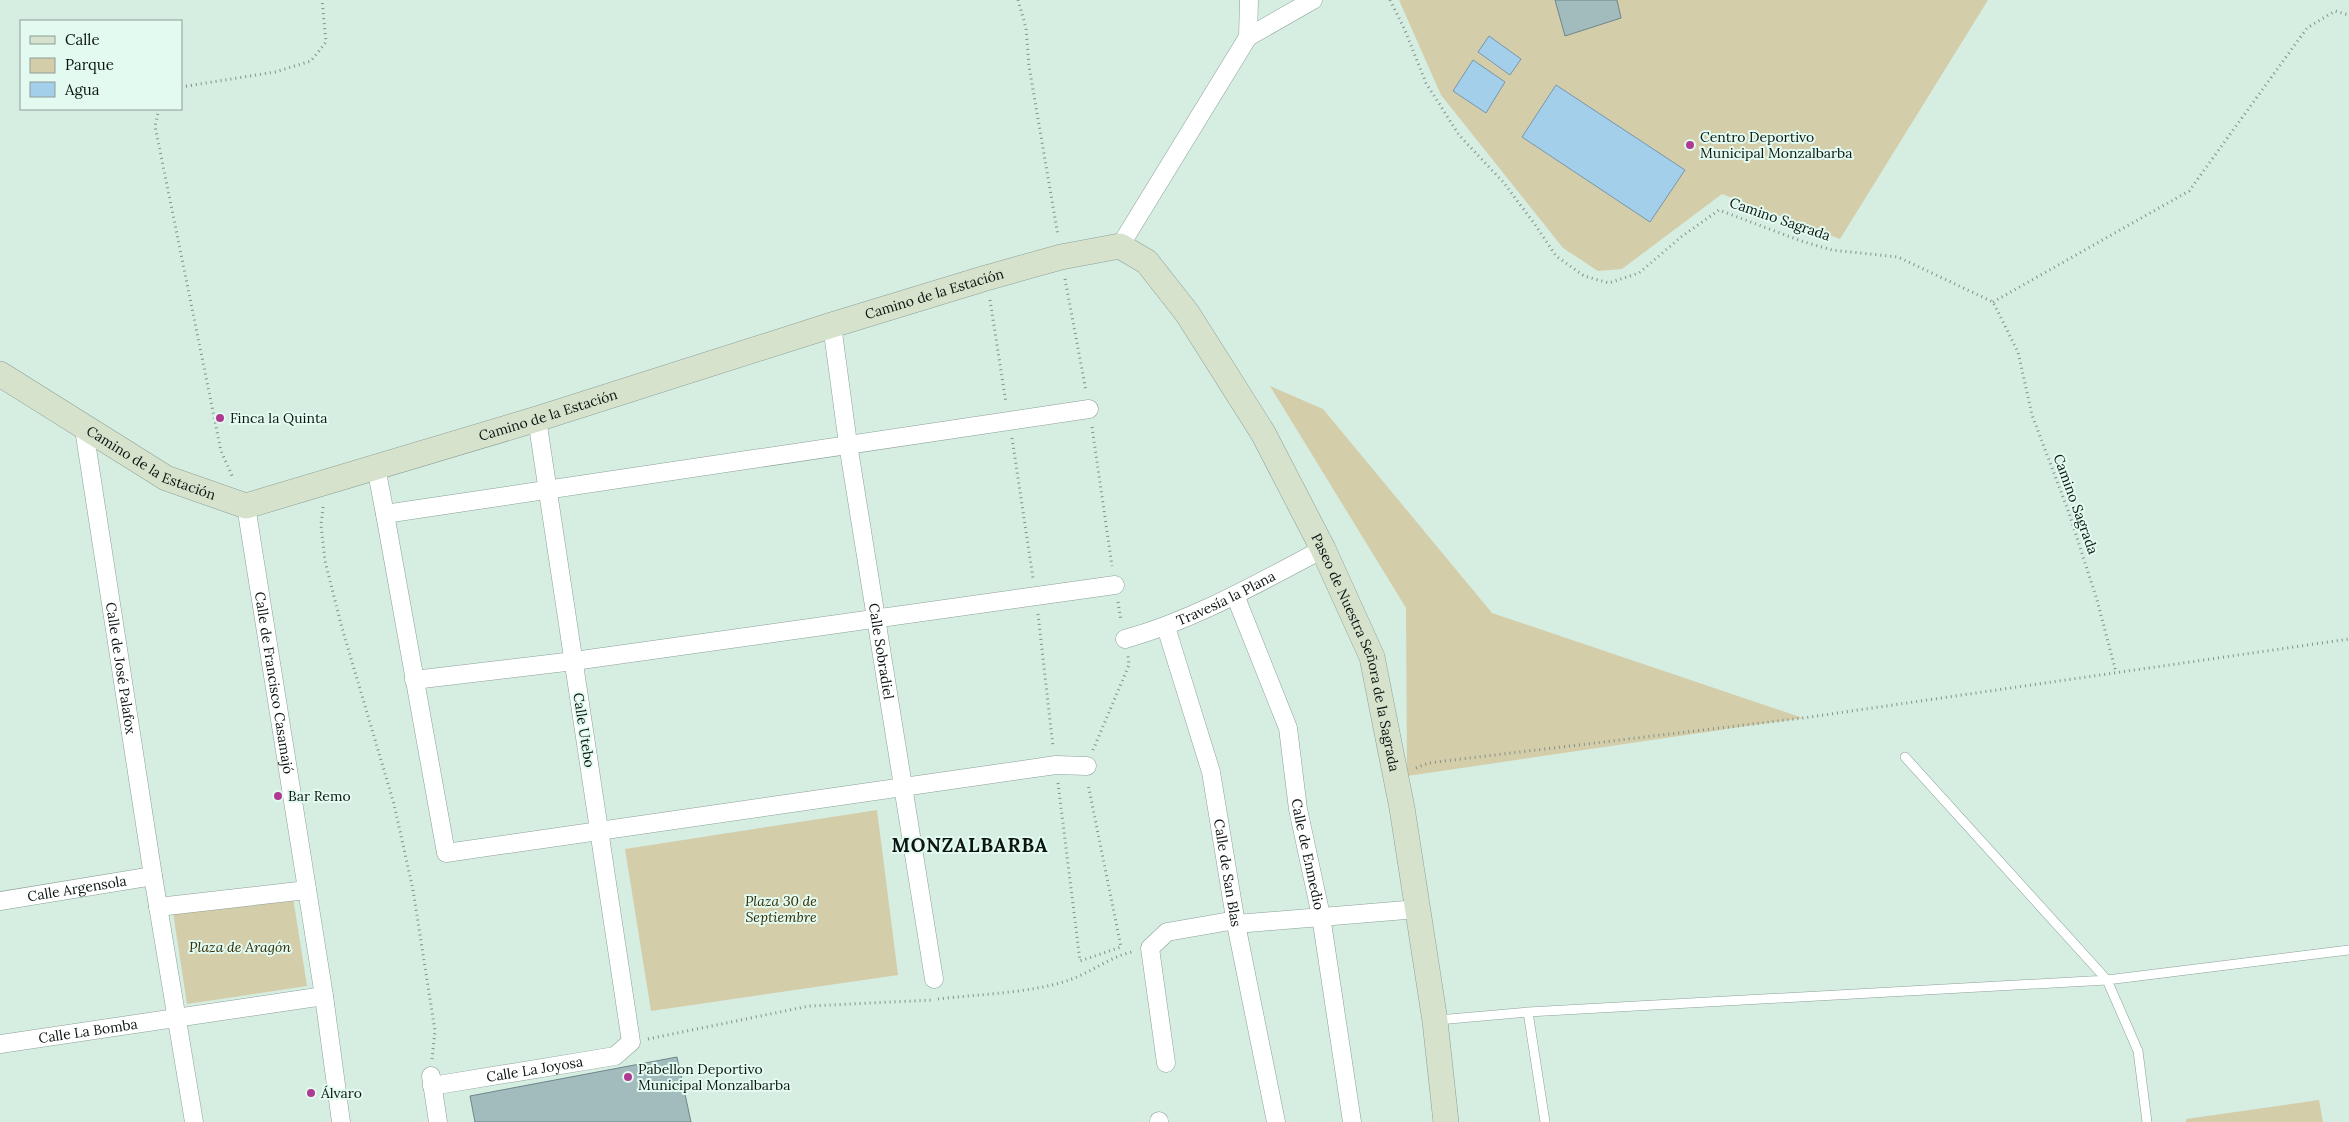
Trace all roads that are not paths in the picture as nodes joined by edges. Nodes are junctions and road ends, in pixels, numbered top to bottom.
1 (1249, 0) edge
2 (1313, 0) edge
3 (1248, 37) junction
4 (1120, 246) junction
5 (832, 324) junction
6 (0, 374) edge
7 (1089, 408) road end
8 (538, 419) junction
9 (84, 429) junction
10 (848, 444) junction
11 (376, 467) junction
12 (548, 489) junction
13 (246, 506) junction
14 (385, 514) junction
15 (1323, 548) junction
16 (1115, 585) road end
17 (1235, 596) junction
18 (876, 619) junction
19 (1166, 627) junction
20 (1125, 639) road end
21 (574, 660) junction
22 (414, 680) junction
23 (1905, 757) dead end
24 (1087, 766) road end
25 (903, 787) junction
26 (599, 831) junction
27 (153, 876) junction
28 (307, 890) junction
29 (0, 901) edge
30 (158, 908) junction
31 (1418, 909) junction
32 (1320, 916) junction
33 (1236, 922) junction
34 (2349, 950) edge
35 (934, 978) road end
36 (2107, 980) junction
37 (324, 996) junction
38 (1528, 1012) junction
39 (177, 1016) junction
40 (1435, 1021) junction
41 (631, 1042) joint
42 (0, 1044) edge
43 (1166, 1063) dead end
44 (194, 1122) edge
45 (341, 1122) edge
46 (438, 1122) edge
47 (1276, 1122) edge
48 (1352, 1122) edge
49 (1446, 1122) edge
50 (1546, 1122) edge
51 (2147, 1122) edge

1 - 3 street
2 - 3 street
3 - 4 street
4 - 5 street, Camino de la Estación
4 - 15 street, Paseo de Nuestra Señora de la Sagrada
5 - 8 street, Camino de la Estación
5 - 10 street, Calle Sobradiel
6 - 9 street, Camino de la Estación
7 - 10 street
8 - 11 street, Camino de la Estación
8 - 12 street, Calle Utebo
9 - 13 street, Camino de la Estación
9 - 27 street, Calle de José Palafox
10 - 12 street
10 - 18 street, Calle Sobradiel
11 - 13 street, Camino de la Estación
11 - 14 street
12 - 14 street
12 - 21 street, Calle Utebo
13 - 28 street, Calle de Francisco Casamajó
14 - 22 street
15 - 17 street, Travesía la Plana
15 - 31 street, Paseo de Nuestra Señora de la Sagrada
16 - 18 street
17 - 19 street, Travesía la Plana
17 - 32 street, Calle de Enmedio
18 - 21 street
18 - 25 street, Calle Sobradiel
19 - 20 street, Travesía la Plana
19 - 33 street, Calle de San Blas
21 - 22 street
21 - 26 street, Calle Utebo
22 - 26 street
23 - 36 lane
24 - 25 street
25 - 26 street
25 - 35 street, Calle Sobradiel
26 - 41 street, Calle Utebo
27 - 29 street, Calle Argensola
27 - 30 street, Calle de José Palafox
28 - 30 street
28 - 37 street
30 - 39 street
31 - 32 street
31 - 40 street, Paseo de Nuestra Señora de la Sagrada
32 - 33 street
32 - 48 street, Calle de Enmedio
33 - 43 street
33 - 47 street, Calle de San Blas
34 - 36 lane
36 - 38 lane
36 - 51 lane
37 - 39 street
37 - 45 street
38 - 40 lane
38 - 50 lane
39 - 42 street, Calle La Bomba
39 - 44 street
40 - 49 street, Paseo de Nuestra Señora de la Sagrada
41 - 46 street, Calle La Joyosa

